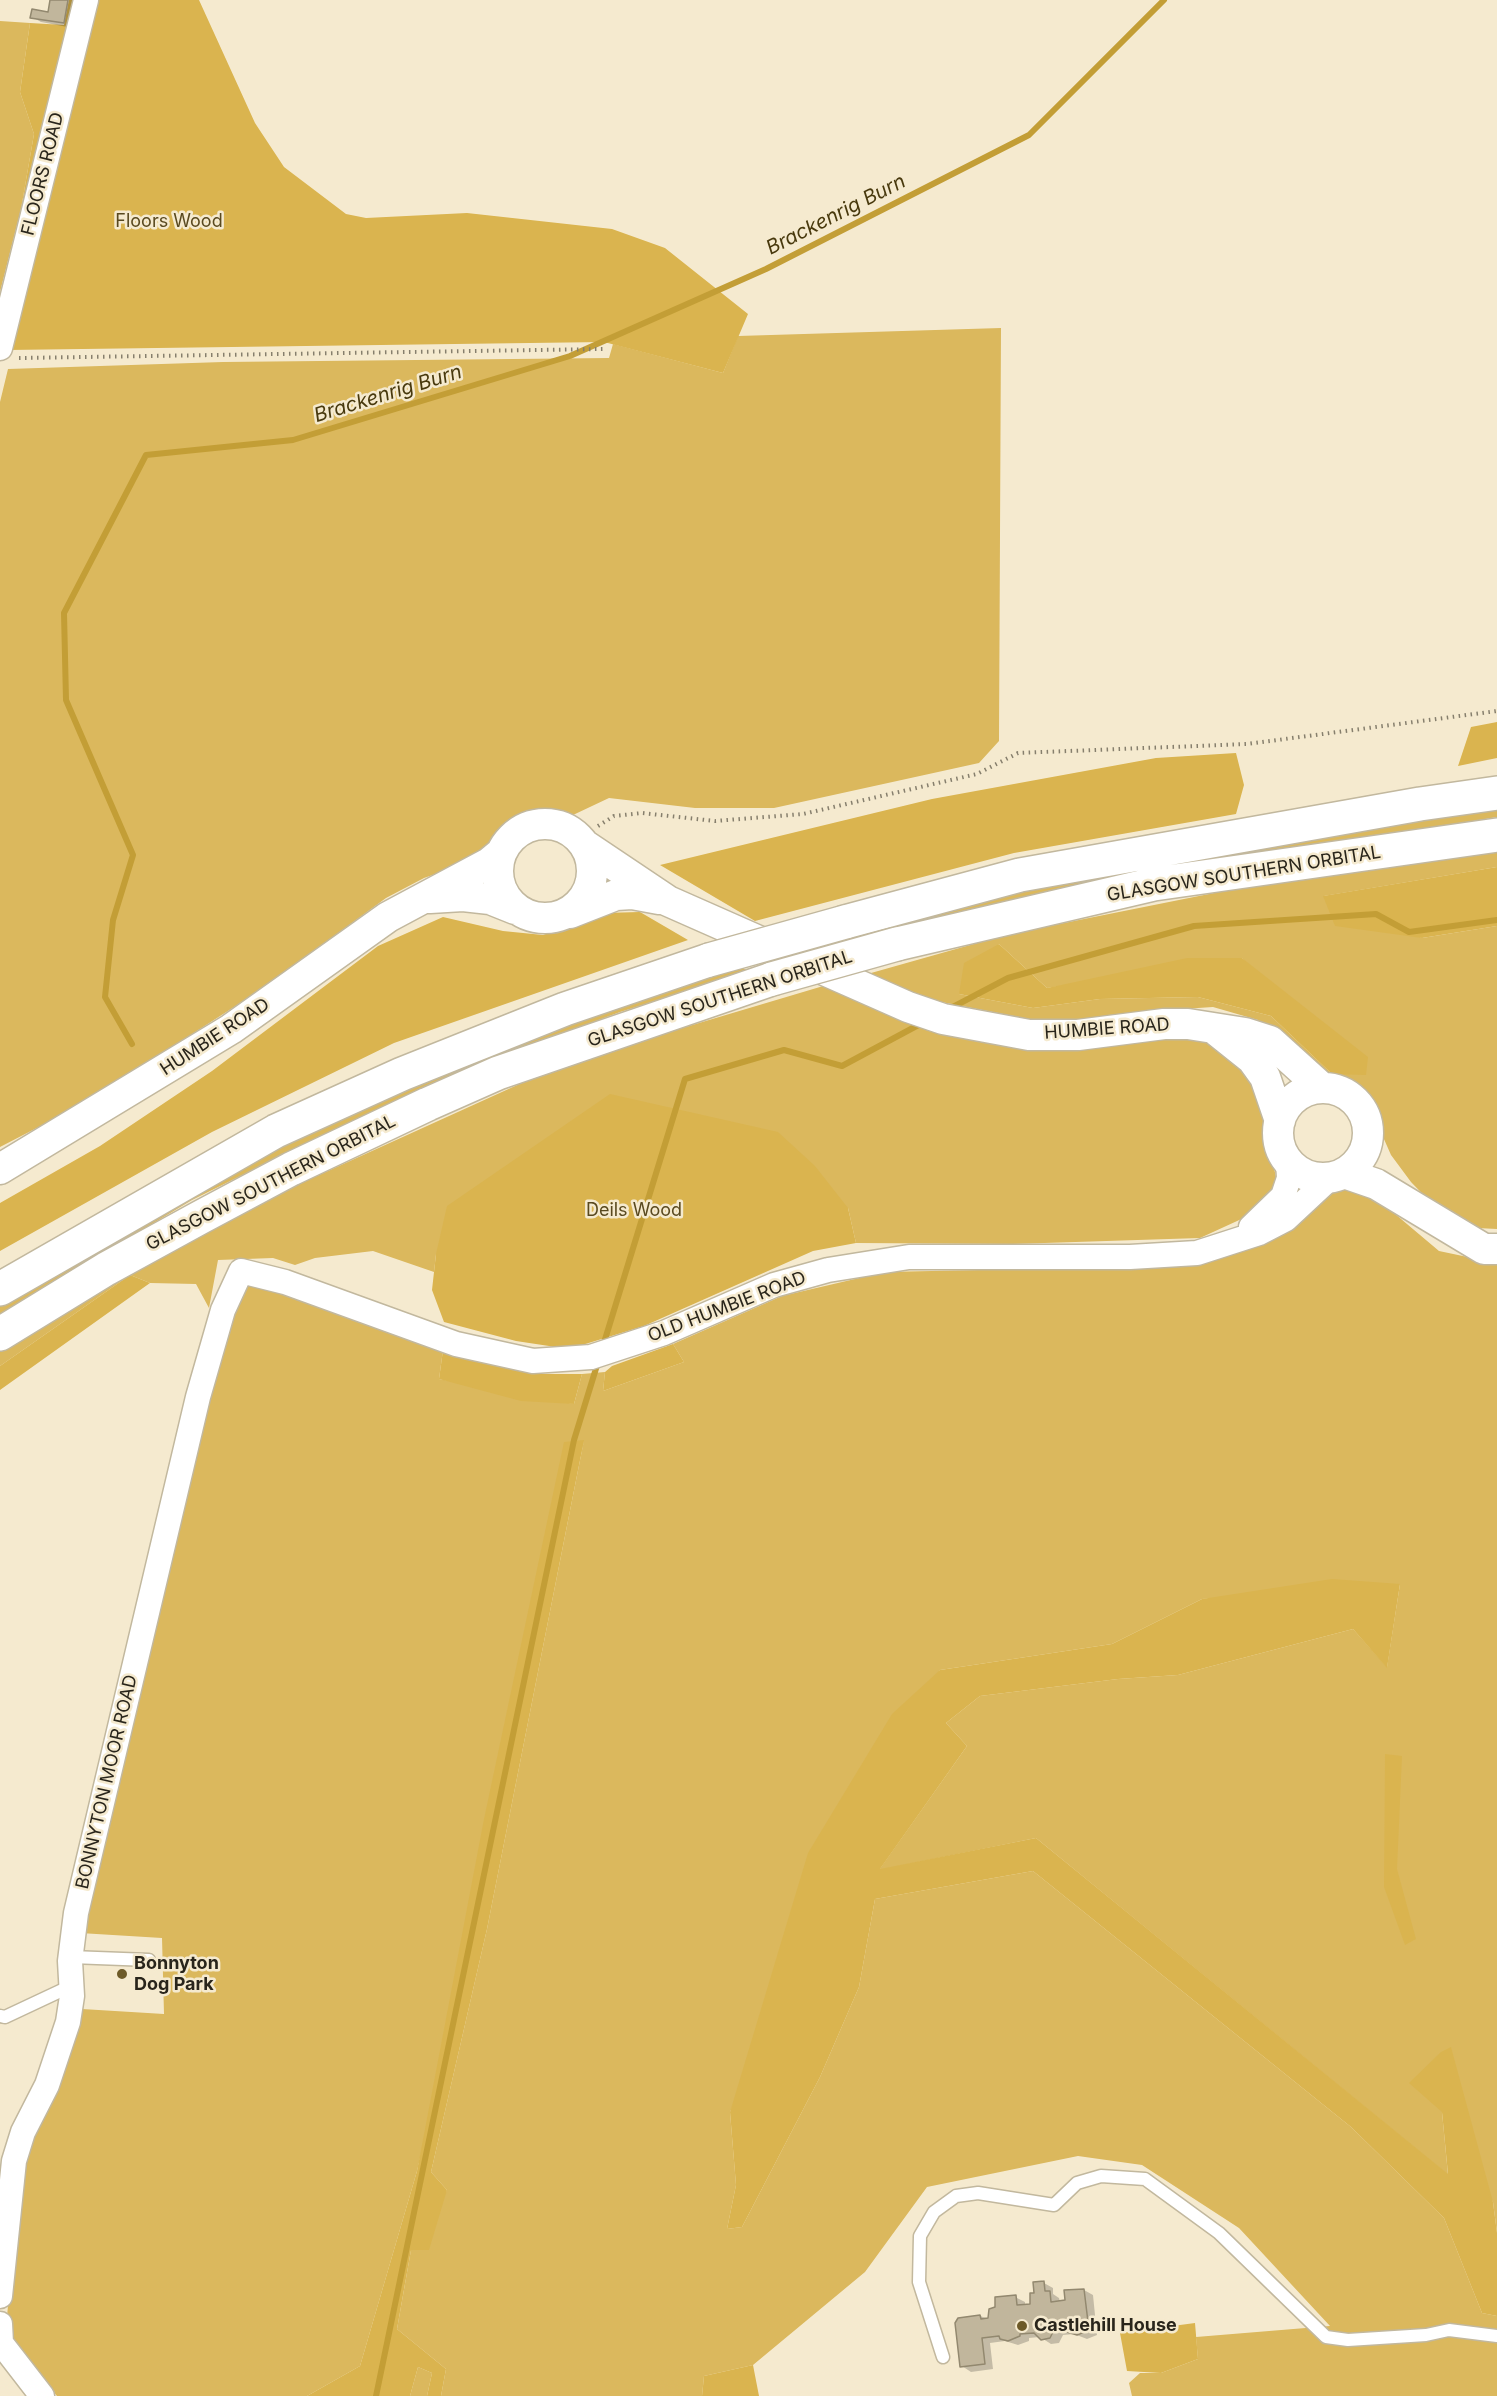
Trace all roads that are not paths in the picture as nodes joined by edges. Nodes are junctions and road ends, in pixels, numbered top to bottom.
1 (86, 0) edge
2 (6, 353) edge
3 (1497, 793) edge
4 (1497, 835) edge
5 (583, 843) junction
6 (501, 853) junction
7 (424, 899) junction
8 (668, 901) junction
9 (515, 909) junction
10 (567, 913) junction
11 (1212, 1028) junction
12 (1322, 1088) junction
13 (1280, 1121) junction
14 (1368, 1139) junction
15 (1288, 1161) junction
16 (0, 1169) edge
17 (1337, 1176) junction
18 (1412, 1208) junction
19 (1228, 1245) junction
20 (1497, 1249) edge
21 (241, 1271) joint
22 (0, 1289) edge
23 (0, 1334) edge
24 (71, 1957) junction
25 (149, 1960) dead end
26 (71, 1986) junction
27 (0, 2016) edge
28 (0, 2296) edge
29 (0, 2324) edge
30 (1497, 2336) edge
31 (943, 2358) dead end
32 (42, 2396) edge

1 - 2 street, FLOORS ROAD
3 - 22 highway, GLASGOW SOUTHERN ORBITAL, bridge
4 - 23 highway, GLASGOW SOUTHERN ORBITAL, bridge
5 - 6 street
5 - 8 street, HUMBIE ROAD
5 - 10 street
6 - 7 street, HUMBIE ROAD
6 - 9 street
7 - 9 street, HUMBIE ROAD
7 - 16 street, HUMBIE ROAD
8 - 10 street, HUMBIE ROAD
8 - 11 street, HUMBIE ROAD
9 - 10 street
11 - 12 street, HUMBIE ROAD
11 - 13 street
12 - 13 street
12 - 14 street, HUMBIE ROAD
13 - 15 street
14 - 17 street
14 - 18 street, HUMBIE ROAD
15 - 17 street, HUMBIE ROAD
15 - 19 street
17 - 18 street, HUMBIE ROAD
17 - 19 street
18 - 20 street, HUMBIE ROAD
19 - 21 street, OLD HUMBIE ROAD
21 - 24 street, BONNYTON MOOR ROAD
24 - 25 lane
24 - 26 street, BONNYTON MOOR ROAD
26 - 27 lane
26 - 28 street, BONNYTON MOOR ROAD
29 - 32 street
30 - 31 lane

